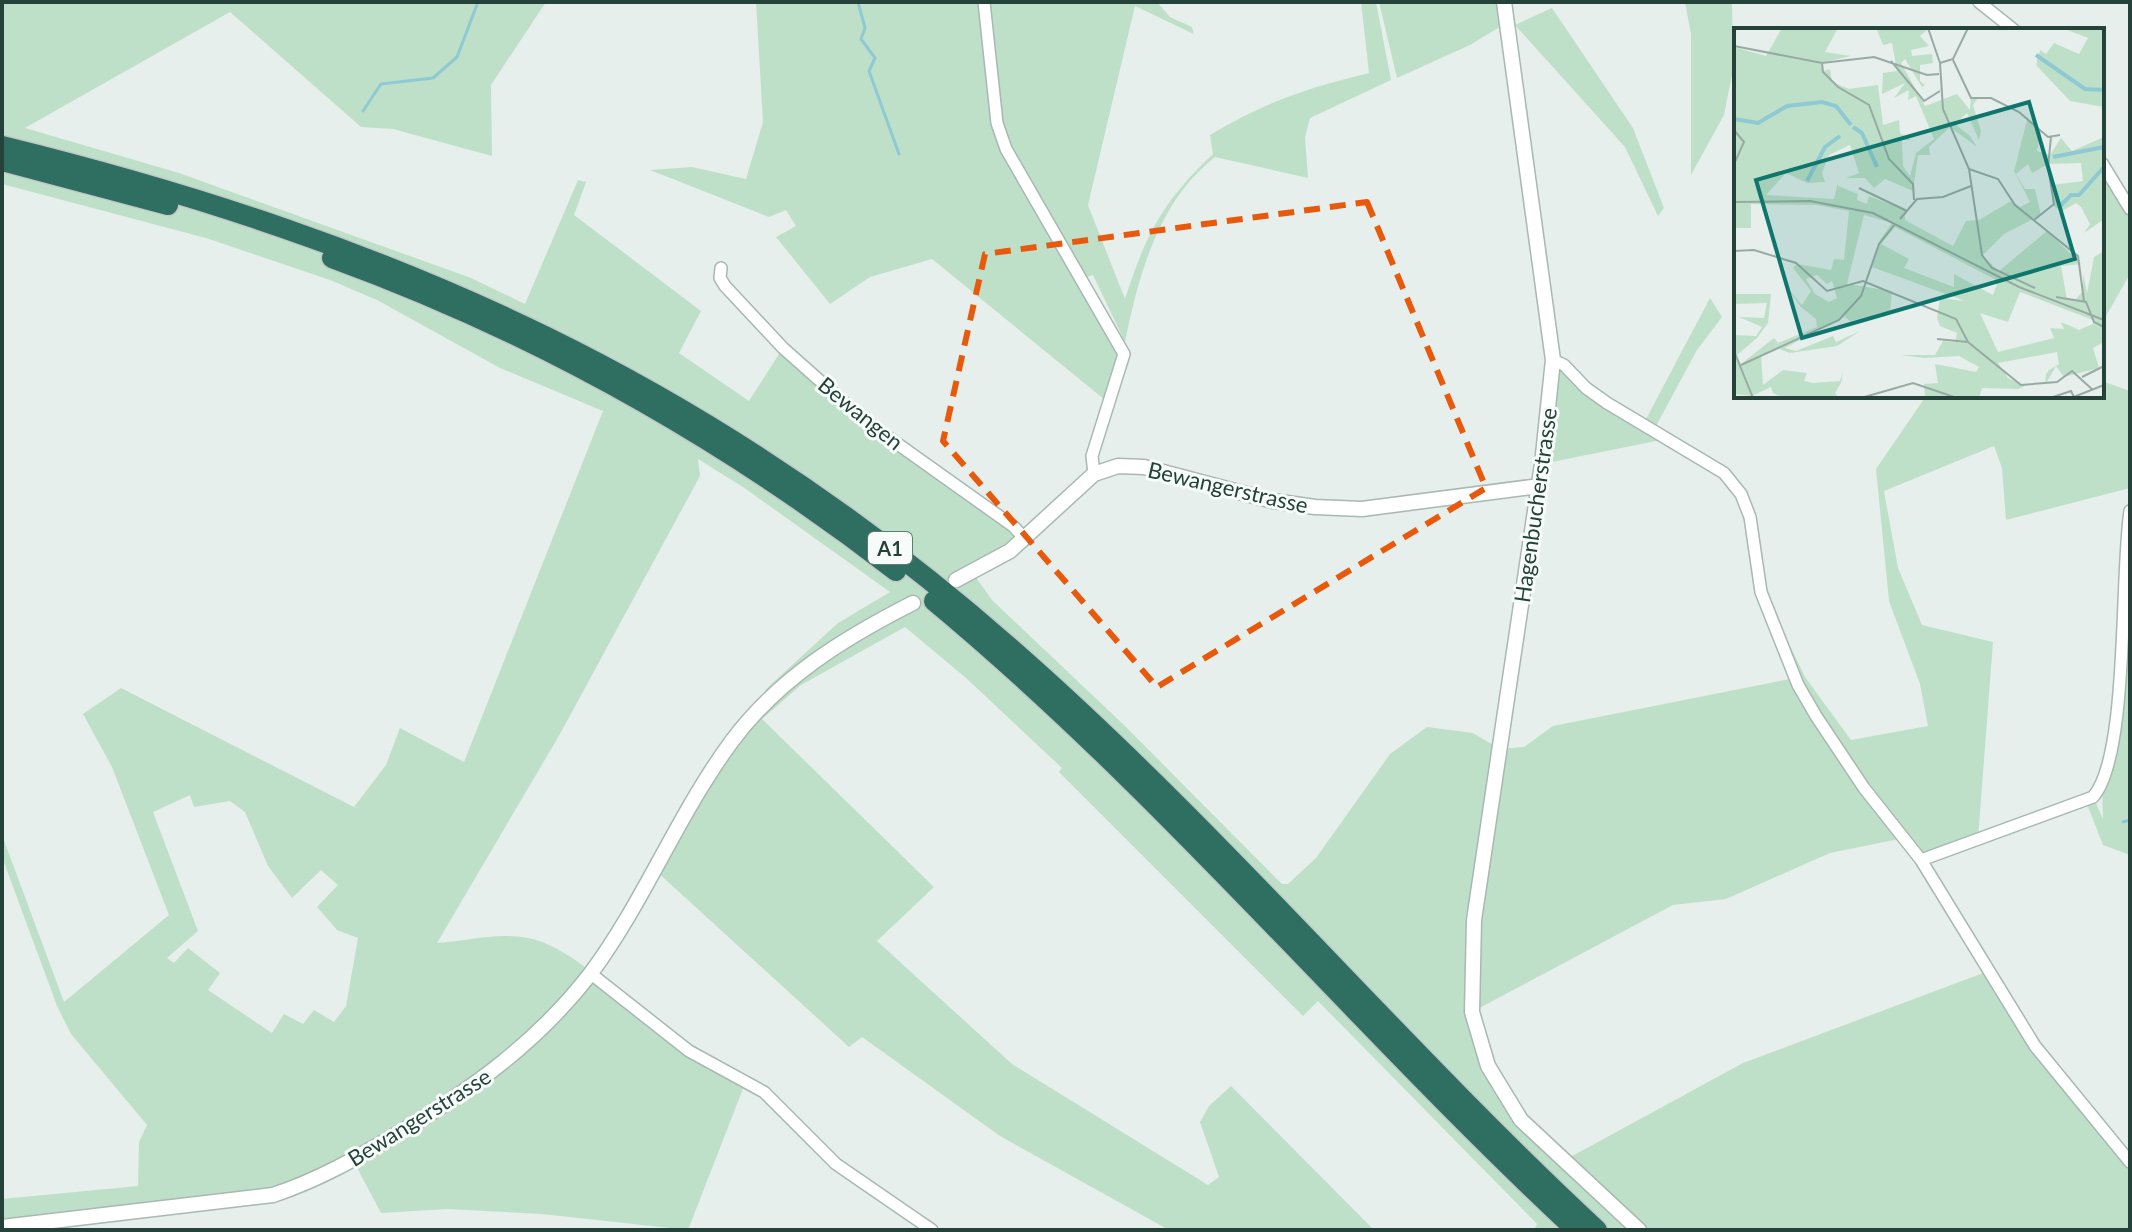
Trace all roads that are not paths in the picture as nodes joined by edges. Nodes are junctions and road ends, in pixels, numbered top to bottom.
1 (984, 2) edge
2 (1504, 2) edge
3 (1979, 2) edge
4 (2012, 28) edge
5 (2, 146) edge
6 (2, 161) edge
7 (2104, 166) edge
8 (2130, 209) edge
9 (721, 268) dead end
10 (1553, 360) junction
11 (1094, 474) junction
12 (1539, 486) junction
13 (2130, 511) edge
14 (1025, 539) junction
15 (956, 580) dead end
16 (913, 603) dead end
17 (1921, 860) junction
18 (590, 973) junction
19 (2130, 1162) edge
20 (2, 1227) edge
21 (932, 1230) edge
22 (1576, 1230) edge
23 (1597, 1230) edge
24 (1639, 1230) edge

1 - 11 street
2 - 10 street, Hagenbucherstrasse
3 - 4 street
5 - 23 highway, A1
6 - 22 highway, A1
7 - 8 street
9 - 14 street, Bewangen
10 - 12 street, Hagenbucherstrasse
10 - 17 street
11 - 12 street, Bewangerstrasse
11 - 14 street
12 - 24 street, Hagenbucherstrasse
13 - 17 street
14 - 15 street
16 - 18 street, Bewangerstrasse
17 - 19 street
18 - 20 street, Bewangerstrasse
18 - 21 street

